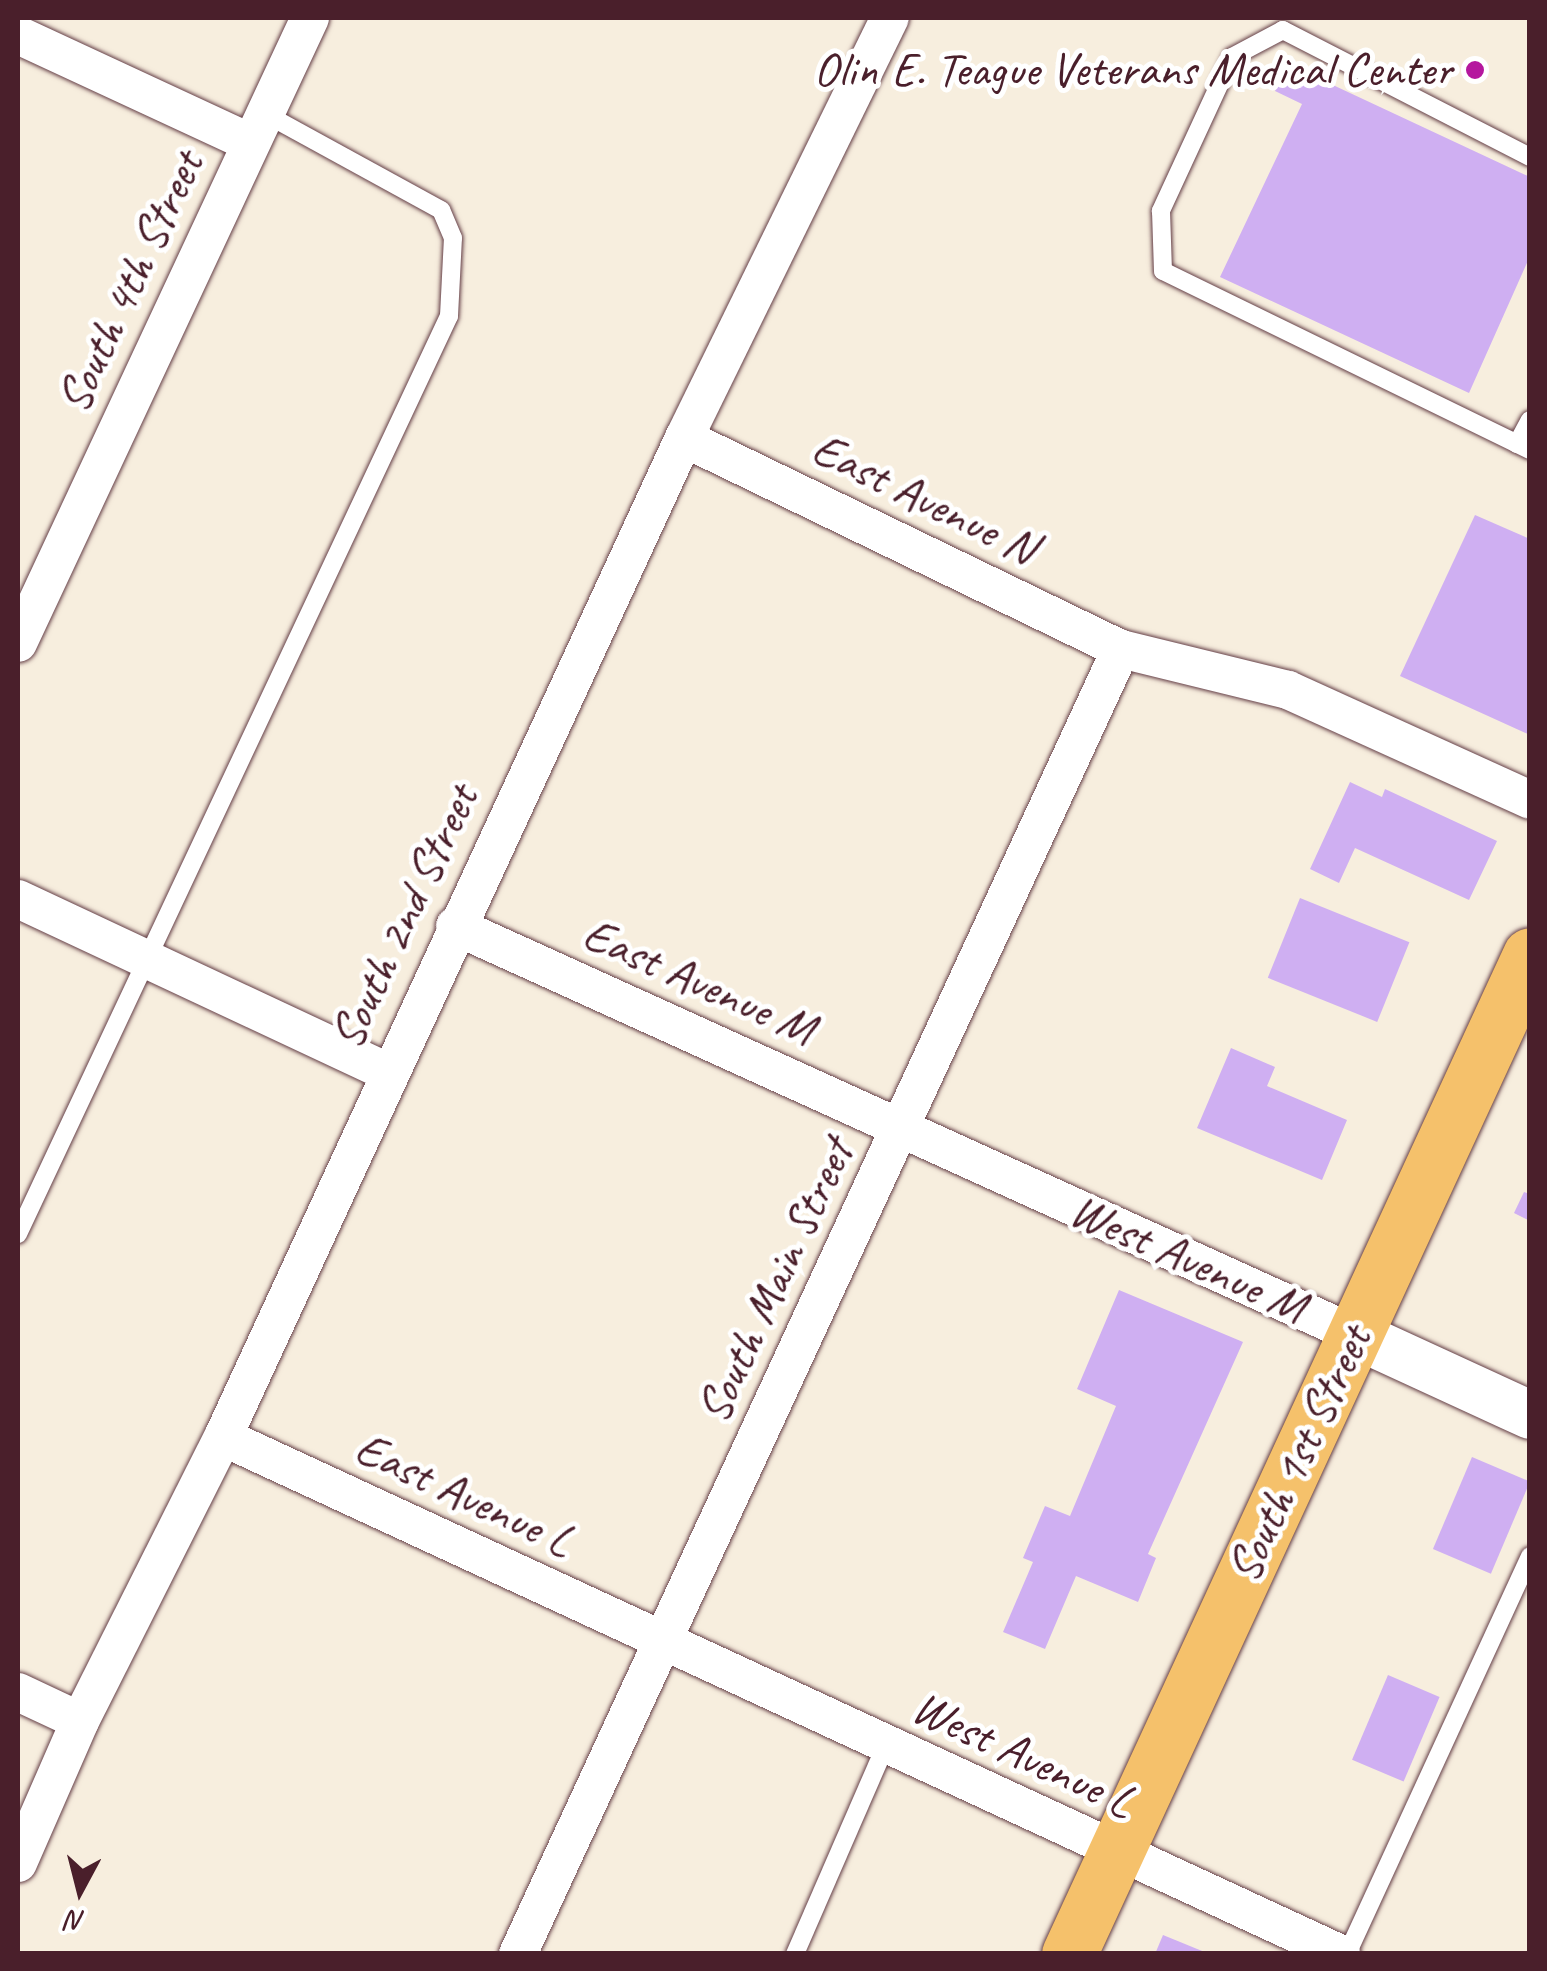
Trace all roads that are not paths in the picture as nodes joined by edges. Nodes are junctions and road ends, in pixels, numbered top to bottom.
1 (310, 18) edge
2 (890, 18) edge
3 (18, 35) edge
4 (256, 128) junction
5 (1530, 156) edge
6 (1530, 420) edge
7 (684, 438) junction
8 (1523, 447) edge
9 (18, 643) edge
10 (1121, 649) junction
11 (1530, 800) edge
12 (18, 898) edge
13 (455, 926) junction
14 (1530, 955) edge
15 (146, 959) junction
16 (387, 1072) junction
17 (901, 1128) junction
18 (18, 1234) edge
19 (1354, 1334) junction
20 (1530, 1415) edge
21 (222, 1437) junction
22 (1530, 1556) edge
23 (664, 1641) junction
24 (18, 1692) edge
25 (80, 1721) junction
26 (886, 1745) junction
27 (1116, 1853) junction
28 (18, 1862) edge
29 (518, 1954) edge
30 (795, 1954) edge
31 (1069, 1954) edge
32 (1344, 1954) edge

1 - 4 street, South 4th Street
2 - 7 street, South 2nd Street
3 - 4 street
4 - 9 street, South 4th Street
4 - 15 lane
5 - 8 lane
6 - 8 lane
7 - 10 street, East Avenue N
7 - 13 street, South 2nd Street
10 - 11 street, East Avenue N
10 - 17 street, South Main Street
12 - 15 street
13 - 16 street, South 2nd Street
13 - 17 street, East Avenue M
14 - 19 main road, South 1st Street
15 - 16 street
15 - 18 lane
16 - 21 street, South 2nd Street
17 - 19 street, West Avenue M
17 - 23 street, South Main Street
19 - 20 street, West Avenue M
19 - 27 main road, South 1st Street
21 - 23 street, East Avenue L
21 - 25 street, South 2nd Street
22 - 32 lane
23 - 26 street, West Avenue L
23 - 29 street, South Main Street
24 - 25 street
25 - 28 street, South 2nd Street
26 - 27 street, West Avenue L
26 - 30 lane
27 - 31 main road, South 1st Street
27 - 32 street, West Avenue L

